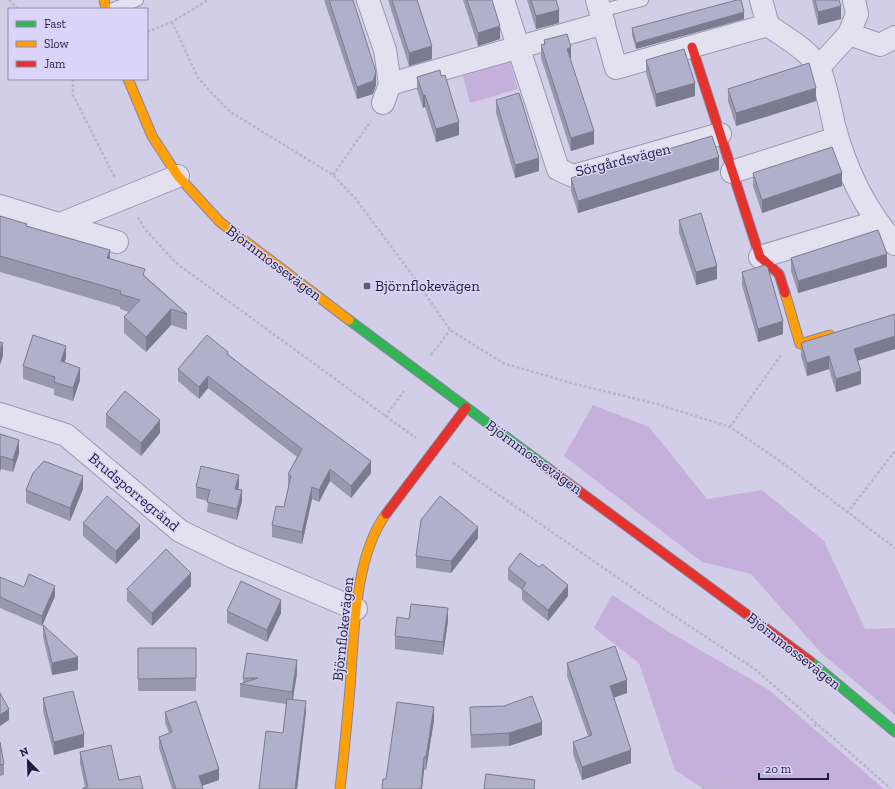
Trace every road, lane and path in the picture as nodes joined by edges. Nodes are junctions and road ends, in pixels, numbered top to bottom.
1 (9, 0) edge
2 (137, 0) edge
3 (208, 0) edge
4 (368, 0) edge
5 (503, 0) edge
6 (642, 0) edge
7 (761, 0) edge
8 (854, 0) edge
9 (17, 8) edge
10 (116, 8) edge
11 (600, 12) edge
12 (172, 22) junction
13 (768, 25) junction
14 (148, 32) edge
15 (849, 34) junction
16 (895, 37) edge
17 (519, 47) junction
18 (692, 47) junction
19 (819, 67) junction
20 (73, 80) edge
21 (128, 80) edge
22 (387, 93) junction
23 (720, 134) junction
24 (837, 138) junction
25 (732, 172) junction
26 (333, 175) junction
27 (178, 176) junction
28 (127, 198) junction
29 (0, 206) edge
30 (876, 222) junction
31 (60, 224) junction
32 (117, 242) dead end
33 (895, 244) edge
34 (760, 257) junction
35 (837, 333) edge
36 (800, 344) junction
37 (466, 408) junction
38 (0, 414) edge
39 (730, 427) junction
40 (434, 450) junction
41 (895, 450) edge
42 (847, 513) junction
43 (895, 548) edge
44 (356, 609) junction
45 (817, 723) junction
46 (895, 732) edge
47 (340, 789) edge
48 (702, 789) edge
49 (891, 789) edge

1 - 9 path
2 - 10 lane
3 - 12 path
4 - 22 street
5 - 17 street, Sörgårdsvägen
6 - 11 lane
7 - 13 street
8 - 15 street
11 - 17 street
11 - 18 street
12 - 14 path
12 - 26 path
13 - 18 street
13 - 19 street
15 - 16 street
15 - 19 street
17 - 22 street
17 - 23 street, Sörgårdsvägen
18 - 23 street
19 - 24 street
20 - 28 path
21 - 27 street, Björnmossevägen
22 - 26 path
23 - 25 street
24 - 25 street
24 - 30 street
25 - 34 street
26 - 39 path
27 - 28 street
27 - 37 street, Björnmossevägen
28 - 31 street
28 - 40 path
29 - 31 street
30 - 33 street
30 - 34 street
31 - 32 street
34 - 36 street
35 - 36 street
36 - 39 path
37 - 40 street, Björnflokevägen
37 - 46 street, Björnmossevägen
38 - 44 street, Brudsporregränd
39 - 42 path
40 - 44 street, Björnflokevägen
40 - 45 path
41 - 42 path
42 - 43 path
44 - 47 street, Björnflokevägen
45 - 48 path
45 - 49 path

